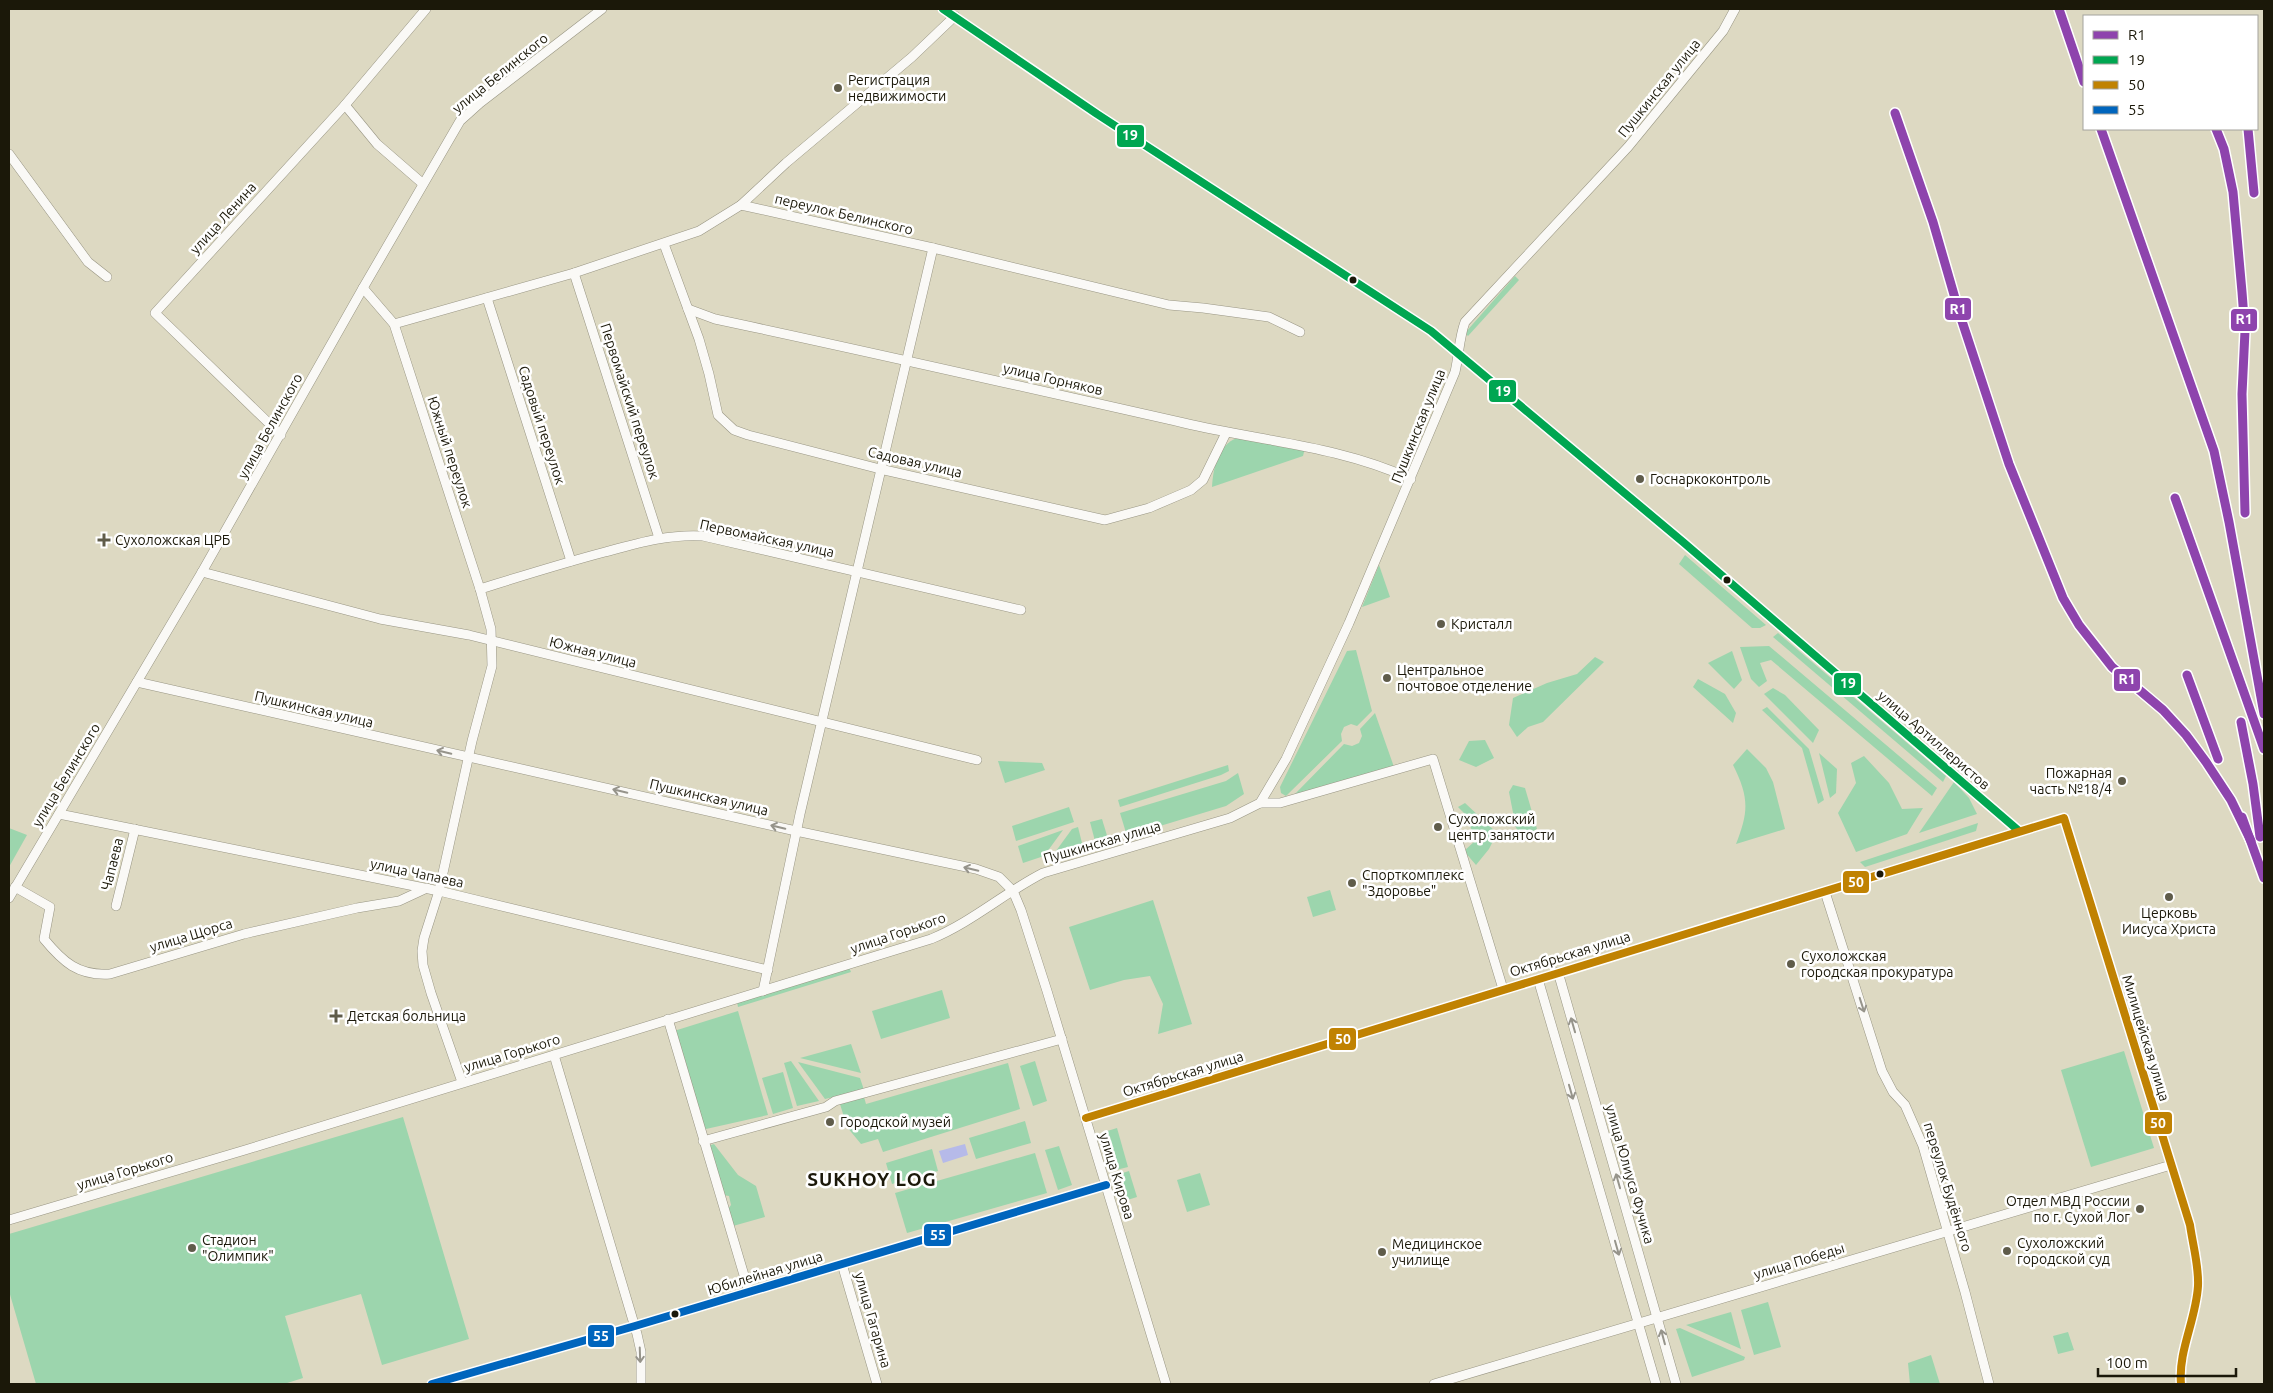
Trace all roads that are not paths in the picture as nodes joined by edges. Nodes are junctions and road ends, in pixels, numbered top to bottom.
1 (426, 9) edge
2 (602, 9) edge
3 (943, 9) edge
4 (1735, 9) edge
5 (955, 16) junction
6 (345, 105) junction
7 (9, 154) edge
8 (422, 183) junction
9 (741, 204) junction
10 (664, 244) junction
11 (933, 248) junction
12 (574, 273) junction
13 (108, 277) dead end
14 (363, 288) junction
15 (487, 298) junction
16 (688, 309) junction
17 (394, 324) junction
18 (1300, 332) dead end
19 (1460, 353) junction
20 (908, 360) junction
21 (1226, 433) junction
22 (281, 435) junction
23 (880, 469) junction
24 (1411, 479) junction
25 (659, 538) junction
26 (571, 561) junction
27 (202, 572) junction
28 (856, 572) junction
29 (480, 589) junction
30 (1021, 610) dead end
31 (493, 642) junction
32 (137, 682) junction
33 (822, 721) junction
34 (468, 758) junction
35 (977, 760) dead end
36 (1260, 803) junction
37 (59, 814) junction
38 (2064, 818) joint
39 (135, 829) junction
40 (796, 831) junction
41 (2019, 831) junction
42 (15, 887) junction
43 (427, 888) junction
44 (1013, 890) junction
45 (439, 891) junction
46 (1825, 892) junction
47 (9, 898) edge
48 (116, 906) dead end
49 (768, 970) junction
50 (1558, 972) junction
51 (1538, 978) junction
52 (1503, 989) junction
53 (763, 991) junction
54 (668, 1019) junction
55 (1062, 1039) junction
56 (554, 1055) junction
57 (462, 1082) junction
58 (1086, 1118) junction
59 (703, 1141) junction
60 (2171, 1165) junction
61 (1106, 1185) junction
62 (9, 1220) edge
63 (1947, 1230) junction
64 (842, 1264) junction
65 (749, 1292) junction
66 (1657, 1317) junction
67 (1639, 1323) junction
68 (635, 1326) junction
69 (432, 1384) edge
70 (641, 1384) edge
71 (877, 1384) edge
72 (1166, 1384) edge
73 (1434, 1384) edge
74 (1656, 1384) edge
75 (1676, 1384) edge
76 (1989, 1384) edge
77 (2181, 1384) edge

1 - 6 street, улица Ленина
2 - 8 street, улица Белинского
3 - 5 street, улица Артиллеристов
4 - 19 street, Пушкинская улица
5 - 9 street
5 - 19 street, улица Артиллеристов
6 - 8 street
6 - 22 street, улица Ленина
7 - 13 street
8 - 14 street, улица Белинского
9 - 10 street
9 - 11 street, переулок Белинского
10 - 12 street
10 - 16 street
11 - 18 street, переулок Белинского
11 - 20 street
12 - 15 street
12 - 25 street, Первомайский переулок
14 - 17 street
14 - 22 street, улица Белинского
15 - 17 street
15 - 26 street, Садовый переулок
16 - 20 street, улица Горняков
16 - 23 street, Садовая улица
17 - 29 street, Южный переулок
19 - 24 street, Пушкинская улица
19 - 41 street, улица Артиллеристов
20 - 21 street, улица Горняков
20 - 23 street
21 - 23 street, Садовая улица
21 - 24 street, улица Горняков
22 - 27 street, улица Белинского
23 - 28 street
24 - 36 street, Пушкинская улица
25 - 26 street, Первомайская улица
25 - 28 street, Первомайская улица
26 - 29 street, Первомайская улица
27 - 31 street, Южная улица
27 - 32 street, улица Белинского
28 - 30 street, Первомайская улица
28 - 33 street
29 - 31 street, Южный переулок
31 - 33 street, Южная улица
31 - 34 street, Южный переулок
34 -> 32 street, Пушкинская улица
32 - 37 street, улица Белинского
33 - 35 street, Южная улица
33 - 40 street
40 -> 34 street, Пушкинская улица
34 - 45 street, Южный переулок
36 - 44 street, Пушкинская улица
36 - 52 street, Пушкинская улица
37 - 39 street, улица Чапаева
37 - 42 street, улица Белинского
38 - 41 street, Октябрьская улица
38 - 60 street, Милицейская улица
39 - 43 street, улица Чапаева
39 - 48 street, Чапаева
44 -> 40 street, Пушкинская улица
40 - 49 street
41 - 46 street, Октябрьская улица
42 - 43 street, улица Щорса
42 - 47 street, улица Белинского
43 - 45 street, улица Чапаева
44 - 53 street, улица Горького
44 - 55 street, улица Кирова
45 - 49 street, улица Чапаева
45 - 57 street, Южный переулок
46 - 50 street, Октябрьская улица
46 -> 63 street, переулок Будённого
49 - 53 street
50 - 51 street, Октябрьская улица
66 -> 50 street, улица Юлиуса Фучика
51 - 52 street, Октябрьская улица
51 -> 67 street
52 - 58 street, Октябрьская улица
53 - 54 street, улица Горького
54 - 56 street, улица Горького
54 - 59 street
55 - 58 street, улица Кирова
55 - 59 street
56 - 57 street, улица Горького
56 - 68 street
57 - 62 street, улица Горького
58 - 61 street, улица Кирова
59 - 65 street
60 - 63 street, улица Победы
60 - 77 street, Милицейская улица
61 - 64 street, Юбилейная улица
61 - 72 street, улица Кирова
63 - 66 street, улица Победы
63 - 76 street, переулок Будённого
64 - 65 street, Юбилейная улица
64 - 71 street, улица Гагарина
65 - 68 street, Юбилейная улица
66 - 67 street, улица Победы
75 -> 66 street, улица Юлиуса Фучика
67 - 73 street, улица Победы
67 - 74 street
68 - 69 street, Юбилейная улица
68 -> 70 street

